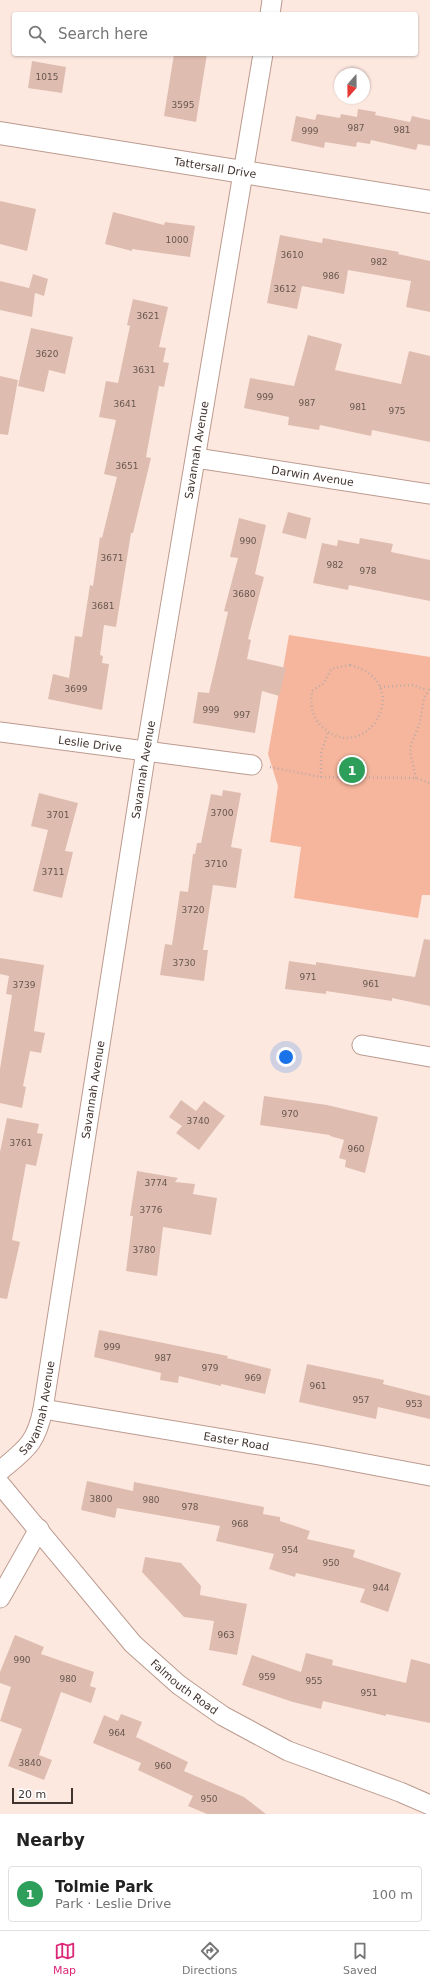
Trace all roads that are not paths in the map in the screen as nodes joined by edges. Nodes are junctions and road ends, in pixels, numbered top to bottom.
1 (272, 0) edge
2 (270, 12) edge
3 (263, 56) edge
4 (0, 133) edge
5 (244, 171) junction
6 (430, 202) edge
7 (196, 458) junction
8 (430, 494) edge
9 (0, 732) edge
10 (146, 751) junction
11 (252, 765) road end
12 (362, 1044) dead end
13 (430, 1057) edge
14 (43, 1409) junction
15 (0, 1471) edge
16 (430, 1476) edge
17 (0, 1484) edge
18 (39, 1529) junction
19 (0, 1598) edge
20 (430, 1805) edge

1 - 2 street
3 - 5 street, Savannah Avenue
4 - 5 main road, Tattersall Drive
5 - 6 main road, Tattersall Drive
5 - 7 street, Savannah Avenue
7 - 8 street, Darwin Avenue
7 - 10 street, Savannah Avenue
9 - 10 street, Leslie Drive
10 - 11 street, Leslie Drive
10 - 14 street, Savannah Avenue
12 - 13 street
14 - 15 street, Savannah Avenue
14 - 16 street, Easter Road
17 - 18 street, Falmouth Road
18 - 19 street
18 - 20 street, Falmouth Road

